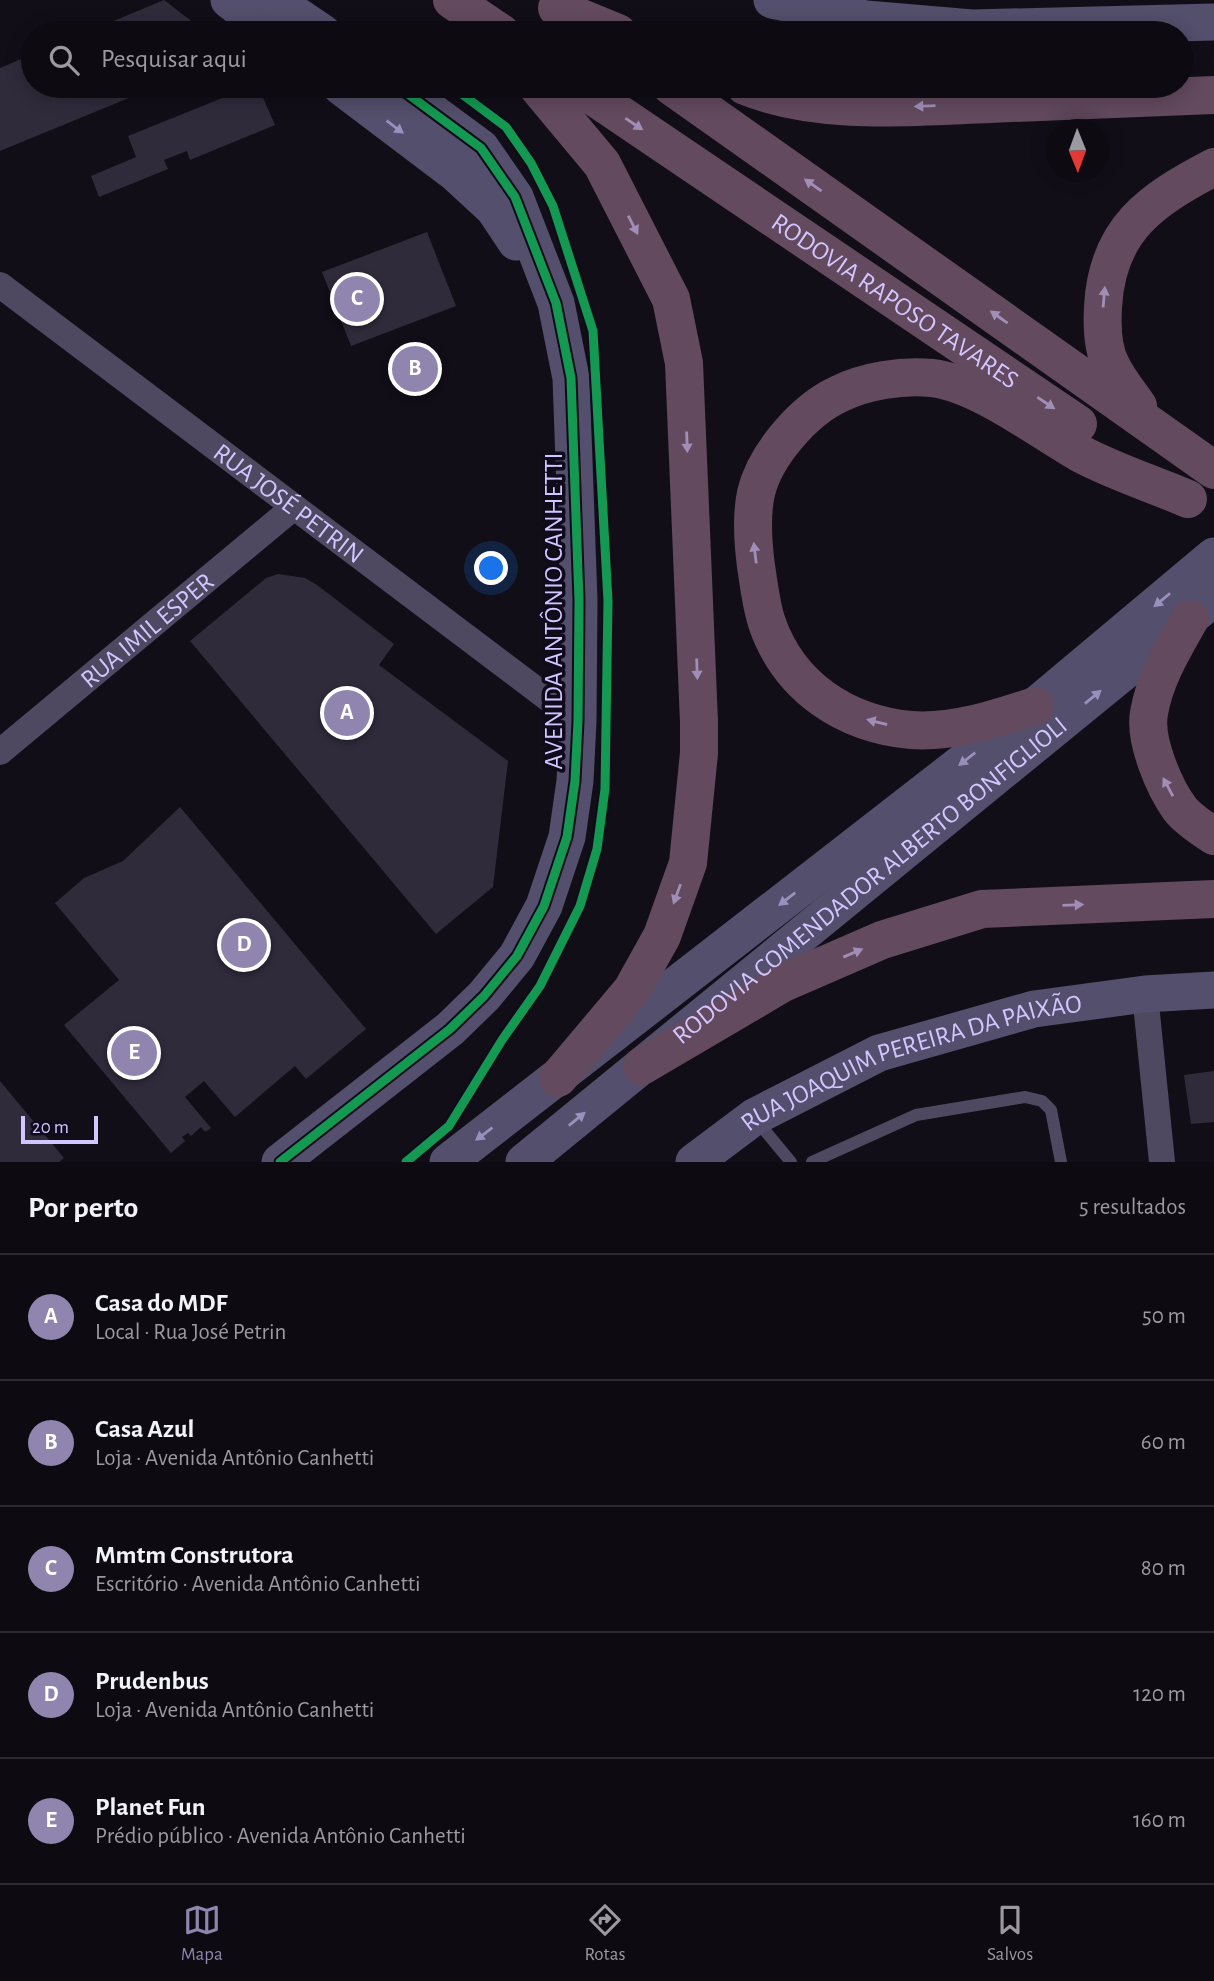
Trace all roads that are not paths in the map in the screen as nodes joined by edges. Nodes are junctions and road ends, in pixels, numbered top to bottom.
1 (229, 0) edge
2 (274, 0) edge
3 (452, 0) edge
4 (772, 0) edge
5 (551, 4) edge
6 (1196, 19) edge
7 (256, 21) edge
8 (305, 21) edge
9 (482, 21) edge
10 (576, 21) edge
11 (590, 21) edge
12 (890, 21) edge
13 (1146, 21) edge
14 (1214, 96) edge
15 (1193, 97) edge
16 (357, 98) edge
17 (413, 98) edge
18 (547, 98) edge
19 (596, 98) edge
20 (687, 98) edge
21 (794, 98) edge
22 (1156, 98) edge
23 (1214, 167) edge
24 (0, 285) edge
25 (556, 303) junction
26 (1151, 425) junction
27 (1214, 470) edge
28 (294, 507) junction
29 (1201, 507) edge
30 (1214, 556) edge
31 (1202, 608) edge
32 (1035, 706) junction
33 (578, 721) junction
34 (2, 745) edge
35 (1214, 836) edge
36 (1214, 899) edge
37 (1214, 990) edge
38 (1144, 994) junction
39 (642, 1066) junction
40 (558, 1078) junction
41 (754, 1117) junction
42 (280, 1162) edge
43 (449, 1162) edge
44 (524, 1162) edge
45 (694, 1162) edge
46 (791, 1162) edge
47 (812, 1162) edge
48 (1061, 1162) edge
49 (1162, 1162) edge

1 - 7 street
2 - 8 street
3 - 9 highway
4 - 12 street
5 - 10 highway
5 - 11 highway
6 - 13 street
14 -> 15 highway
16 -> 25 street, AVENIDA ANTÔNIO CANHETTI
17 - 25 street, AVENIDA ANTÔNIO CANHETTI
18 -> 40 highway
19 -> 29 highway, RODOVIA RAPOSO TAVARES
26 -> 20 highway, RODOVIA RAPOSO TAVARES
22 -> 21 highway
26 -> 23 highway
24 - 28 street, RUA JOSÉ PETRIN
25 - 33 street, AVENIDA ANTÔNIO CANHETTI
26 - 27 highway, RODOVIA RAPOSO TAVARES
28 - 33 street, RUA JOSÉ PETRIN
28 - 34 street, RUA IMIL ESPER
32 -> 29 highway
30 -> 32 street, RODOVIA COMENDADOR ALBERTO BONFIGLIOLI
35 -> 31 highway
39 -> 31 street, RODOVIA COMENDADOR ALBERTO BONFIGLIOLI
32 -> 40 street, RODOVIA COMENDADOR ALBERTO BONFIGLIOLI
33 - 42 street, AVENIDA ANTÔNIO CANHETTI
39 -> 36 highway
37 - 38 street, RUA JOAQUIM PEREIRA DA PAIXÃO
38 - 41 street, RUA JOAQUIM PEREIRA DA PAIXÃO
38 - 49 street
44 -> 39 street, RODOVIA COMENDADOR ALBERTO BONFIGLIOLI
40 -> 43 street, RODOVIA COMENDADOR ALBERTO BONFIGLIOLI
41 - 45 street, RUA JOAQUIM PEREIRA DA PAIXÃO
41 - 46 lane
47 - 48 lane

